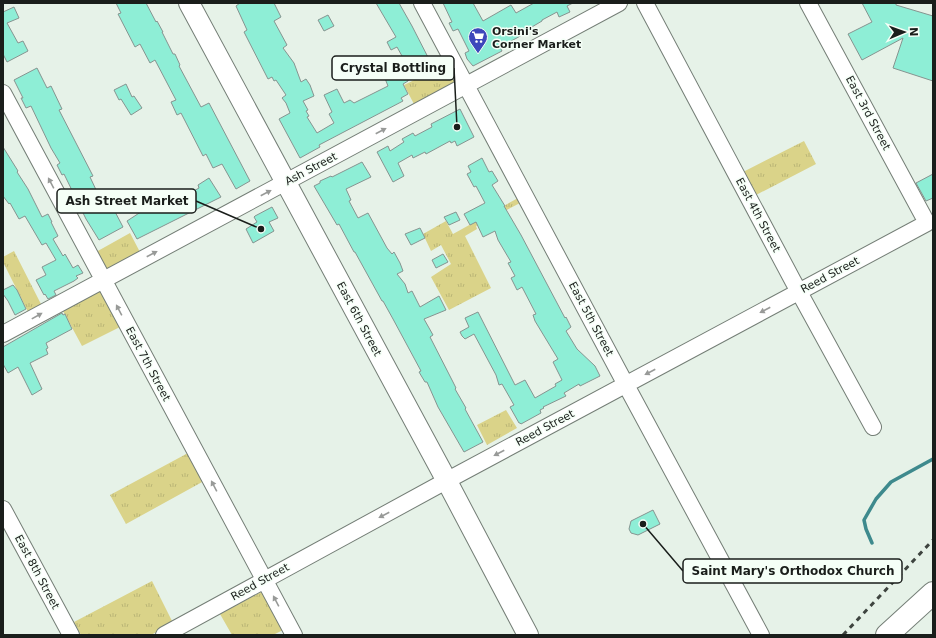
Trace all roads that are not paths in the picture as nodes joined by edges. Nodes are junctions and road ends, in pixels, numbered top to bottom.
1 (188, 3) edge
2 (422, 3) edge
3 (618, 3) edge
4 (645, 3) edge
5 (808, 3) edge
6 (466, 85) junction
7 (3, 93) edge
8 (285, 182) junction
9 (927, 223) joint
10 (103, 280) junction
11 (799, 291) junction
12 (3, 334) edge
13 (626, 385) junction
14 (873, 427) dead end
15 (446, 481) junction
16 (3, 509) edge
17 (264, 580) junction
18 (933, 593) edge
19 (180, 631) edge
20 (71, 635) edge
21 (164, 635) edge
22 (294, 635) edge
23 (528, 635) edge
24 (761, 635) edge
25 (887, 635) edge

1 - 8 main road, East 6th Street
2 - 6 street, East 5th Street
3 - 6 street, Ash Street
4 - 11 street, East 4th Street
5 - 9 street, East 3rd Street
8 -> 6 street, Ash Street
6 - 13 street, East 5th Street
10 -> 7 street, East 7th Street
10 -> 8 street, Ash Street
8 - 15 main road, East 6th Street
9 - 11 street, Reed Street
12 -> 10 street, Ash Street
17 -> 10 street, East 7th Street
11 -> 13 street, Reed Street
11 - 14 street, East 4th Street
13 -> 15 street, Reed Street
13 - 24 street, East 5th Street
15 -> 17 street, Reed Street
15 - 23 main road, East 6th Street
16 - 20 street, East 8th Street
17 - 19 street, Reed Street
22 -> 17 street, East 7th Street
18 - 25 highway
19 - 21 street, Reed Street

